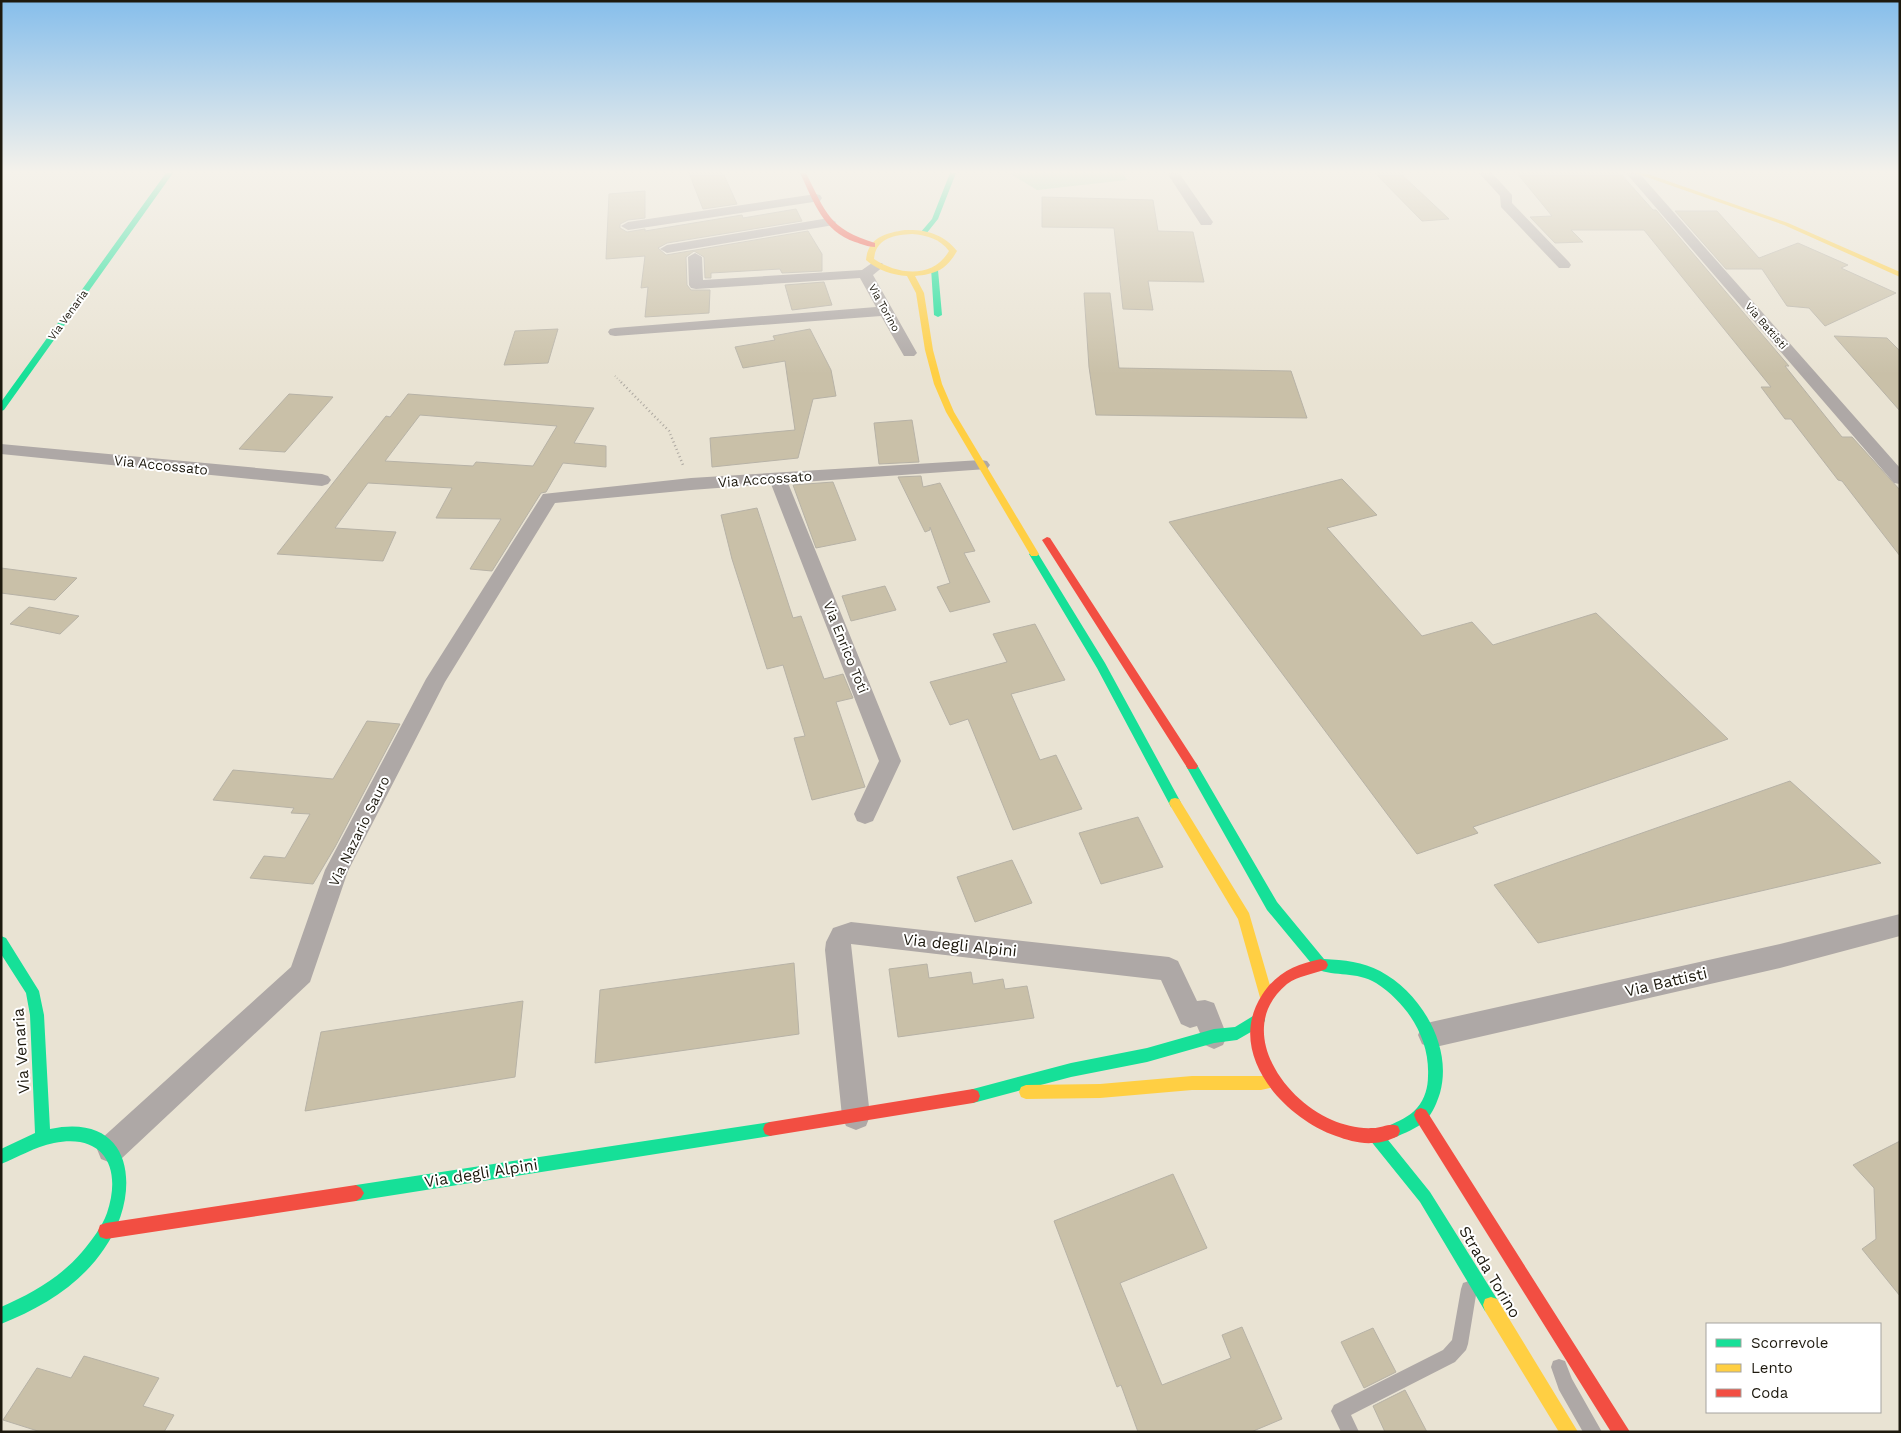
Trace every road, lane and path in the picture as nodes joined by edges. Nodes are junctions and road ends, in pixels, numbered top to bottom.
1 (122, 240) edge
2 (722, 240) edge
3 (852, 240) edge
4 (880, 240) edge
5 (944, 240) edge
6 (1540, 240) edge
7 (1691, 240) edge
8 (1821, 240) edge
9 (872, 245) junction
10 (667, 249) dead end
11 (695, 256) dead end
12 (1564, 265) dead end
13 (871, 270) junction
14 (934, 270) junction
15 (910, 274) junction
16 (1900, 275) edge
17 (886, 311) junction
18 (940, 327) dead end
19 (615, 332) dead end
20 (910, 353) dead end
21 (615, 376) dead end
22 (1, 408) edge
23 (1, 449) edge
24 (981, 465) junction
25 (778, 479) junction
26 (1900, 479) edge
27 (322, 480) dead end
28 (691, 484) junction
29 (549, 498) joint
30 (1041, 530) dead end
31 (865, 814) dead end
32 (1900, 925) edge
33 (1, 942) edge
34 (1321, 965) junction
35 (1266, 996) junction
36 (1258, 1020) junction
37 (1430, 1035) junction
38 (1214, 1036) junction
39 (1273, 1081) junction
40 (989, 1093) junction
41 (1421, 1115) junction
42 (856, 1116) junction
43 (1375, 1135) junction
44 (43, 1137) junction
45 (111, 1150) junction
46 (1, 1157) edge
47 (106, 1231) junction
48 (1472, 1272) junction
49 (1, 1316) edge
50 (1567, 1346) junction
51 (1350, 1432) edge
52 (1569, 1432) edge
53 (1593, 1432) edge
54 (1621, 1432) edge

1 - 22 main road, Via Venaria
2 - 10 street
3 - 9 main road
4 - 9 main road
5 - 14 main road
6 - 12 street
7 - 26 street, Via Battisti
8 - 16 main road
9 - 13 main road
11 - 13 street
13 - 15 main road
13 - 17 street, Via Torino
14 - 15 main road
14 - 18 main road
15 - 24 main road
17 - 19 street
17 - 20 street, Via Torino
21 - 28 path
23 - 27 street, Via Accossato
24 - 25 street, Via Accossato
24 - 35 main road
25 - 28 street, Via Accossato
25 - 31 street, Via Enrico Toti
28 - 29 street, Via Accossato
29 - 45 street, Via Nazario Sauro
30 - 34 main road
32 - 37 street, Via Battisti
33 - 44 main road, Via Venaria
34 - 35 main road
34 - 37 main road
35 - 36 main road
36 - 38 main road, Via degli Alpini
36 - 39 main road
37 - 41 main road
38 - 40 main road, Via degli Alpini
38 - 42 street, Via degli Alpini
39 - 40 main road, Via degli Alpini
39 - 43 main road
40 - 42 main road, Via degli Alpini
41 - 43 main road
41 - 50 main road
42 - 47 main road, Via degli Alpini
43 - 48 main road, Strada Torino
44 - 45 main road
44 - 46 main road
45 - 47 main road
47 - 49 main road
48 - 51 lane
48 - 52 main road, Strada Torino
50 - 53 lane
50 - 54 main road

